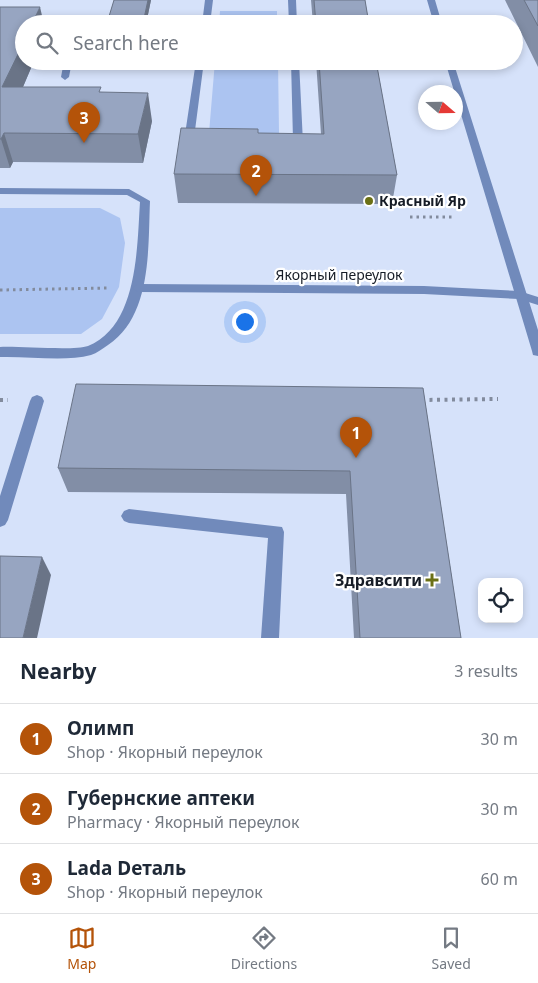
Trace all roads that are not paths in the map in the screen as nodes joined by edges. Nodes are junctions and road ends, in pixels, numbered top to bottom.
1 (209, 0) edge
2 (292, 0) edge
3 (431, 0) edge
4 (207, 15) edge
5 (293, 15) edge
6 (435, 15) edge
7 (66, 70) edge
8 (199, 70) edge
9 (294, 70) edge
10 (452, 70) edge
11 (65, 77) dead end
12 (199, 141) edge
13 (278, 143) edge
14 (0, 191) edge
15 (138, 288) junction
16 (520, 295) junction
17 (538, 301) edge
18 (538, 351) edge
19 (0, 352) edge
20 (37, 400) road end
21 (129, 516) dead end
22 (0, 520) edge
23 (270, 638) edge

1 - 4 street
2 - 5 street
3 - 6 street
7 - 11 street
8 - 12 street
9 - 13 street
10 - 16 street
14 - 15 street
15 - 16 street, Якорный переулок
15 - 19 street
16 - 17 street, Якорный переулок
16 - 18 street
20 - 22 street
21 - 23 street

